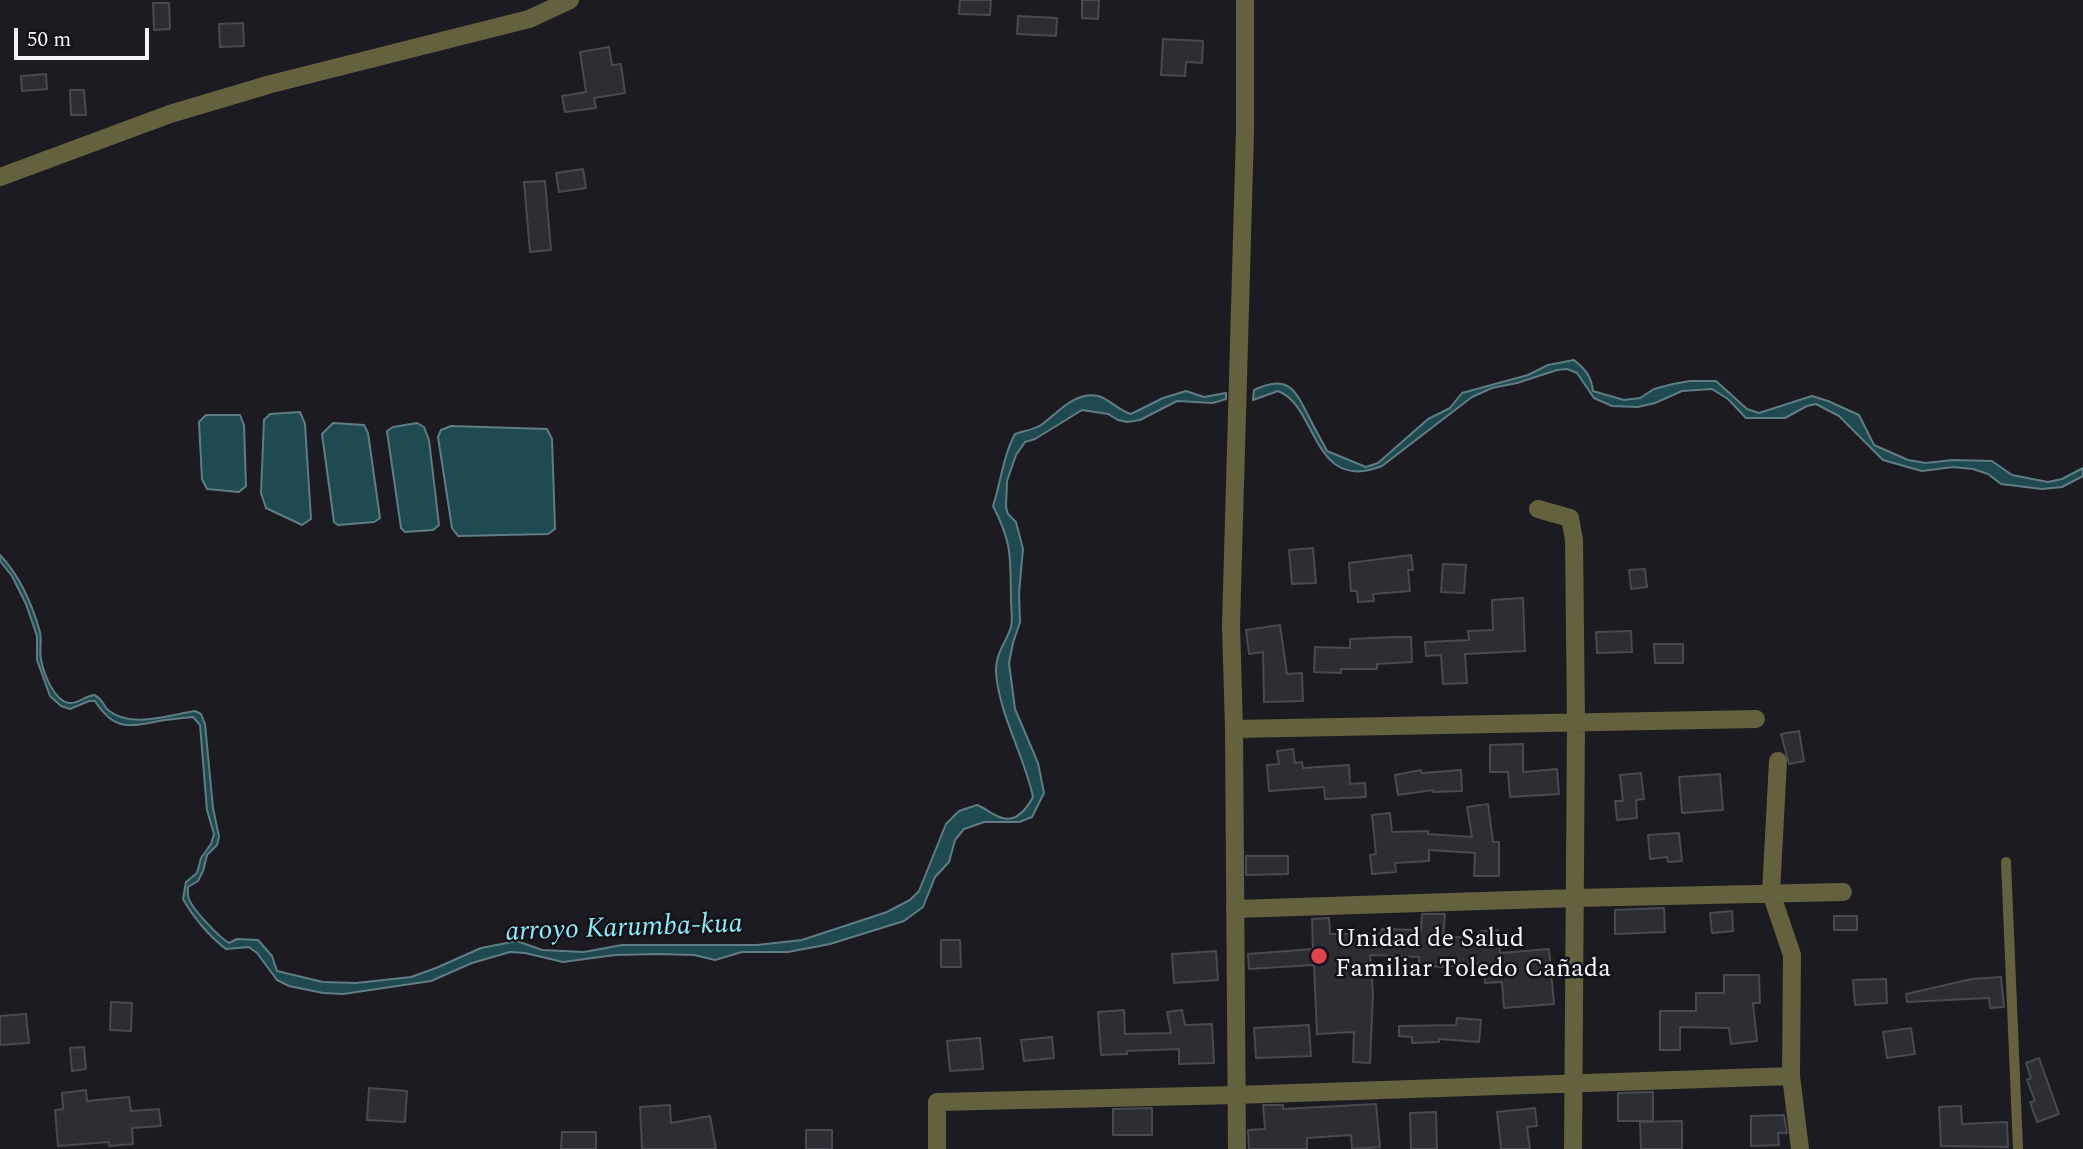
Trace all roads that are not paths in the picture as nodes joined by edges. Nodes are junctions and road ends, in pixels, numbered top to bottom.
1 (570, 0) edge
2 (1245, 0) edge
3 (546, 5) edge
4 (0, 177) edge
5 (1538, 509) dead end
6 (1756, 719) dead end
7 (1576, 722) junction
8 (1234, 729) junction
9 (1778, 761) dead end
10 (2006, 862) dead end
11 (1843, 892) dead end
12 (1771, 894) junction
13 (1575, 898) junction
14 (1235, 909) junction
15 (1791, 1076) junction
16 (1573, 1085) junction
17 (1236, 1095) junction
18 (937, 1149) edge
19 (1237, 1149) edge
20 (1573, 1149) edge
21 (1800, 1149) edge
22 (2018, 1149) edge

1 - 3 street
2 - 8 street
3 - 4 street
5 - 7 street
6 - 7 street
7 - 8 street
7 - 13 street
8 - 14 street
9 - 12 street
10 - 22 lane
11 - 12 street
12 - 13 street
12 - 15 street
13 - 14 street
13 - 16 street
14 - 17 street
15 - 16 street
15 - 21 street
16 - 17 street
16 - 20 street
17 - 18 street
17 - 19 street

